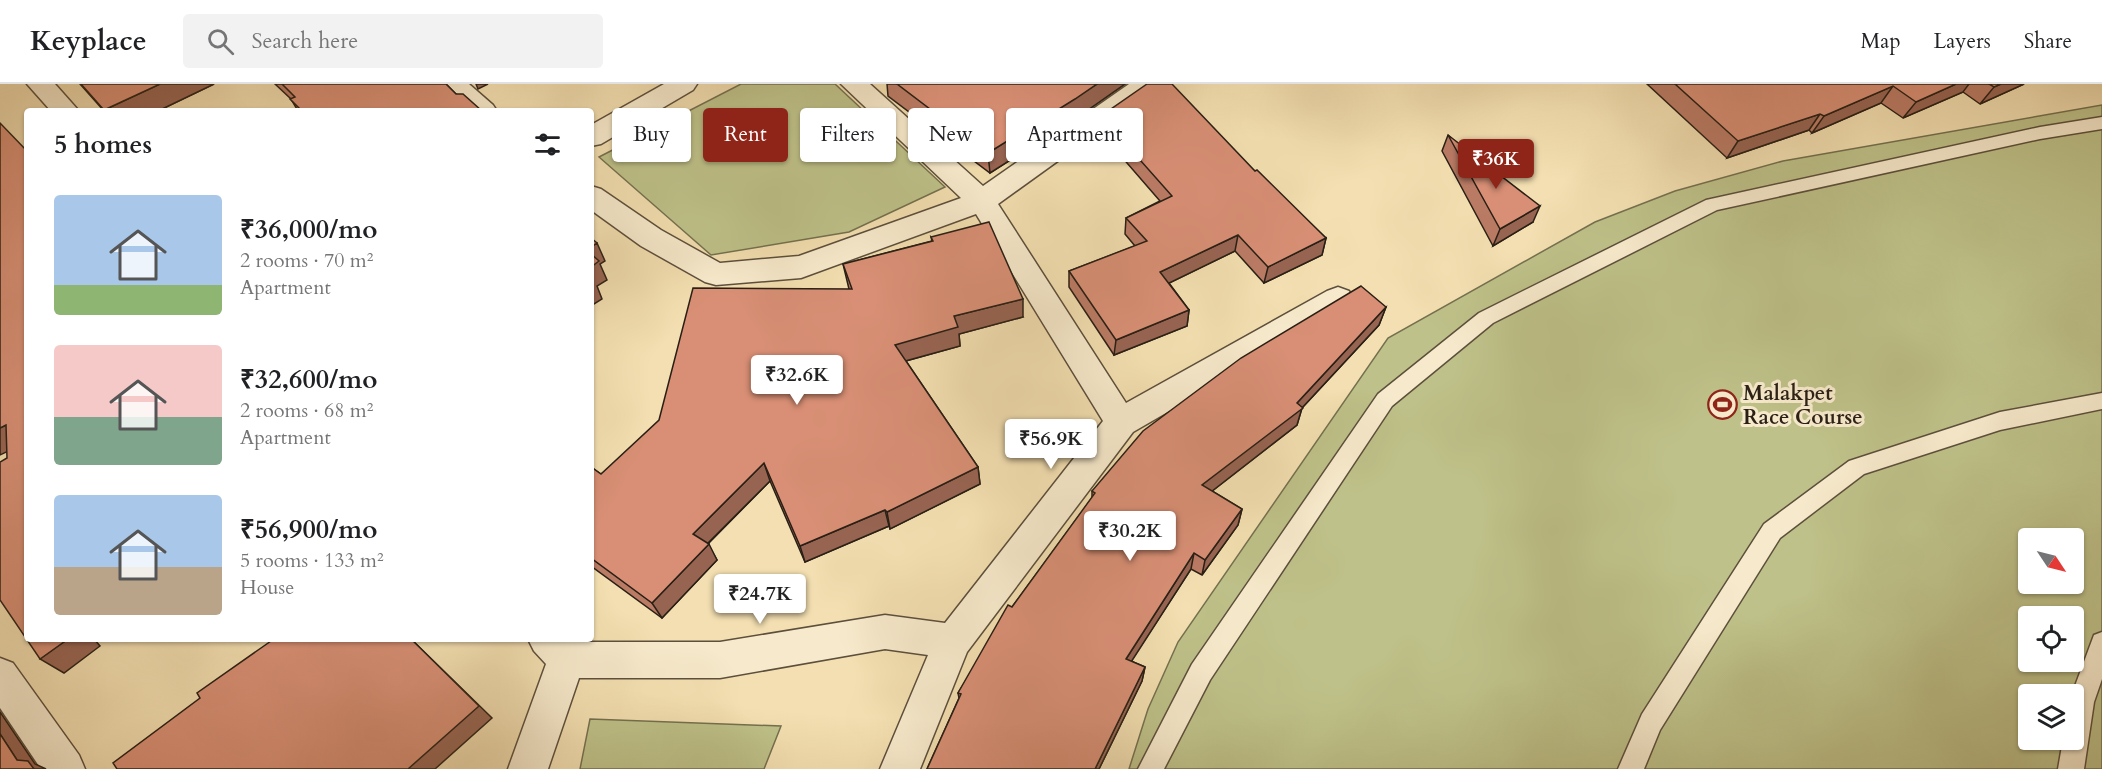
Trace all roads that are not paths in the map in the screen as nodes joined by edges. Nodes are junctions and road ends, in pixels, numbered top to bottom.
1 (40, 84) edge
2 (452, 84) edge
3 (684, 84) edge
4 (854, 84) edge
5 (1146, 85) edge
6 (63, 108) edge
7 (480, 108) edge
8 (2102, 123) edge
9 (594, 134) edge
10 (594, 198) edge
11 (982, 201) junction
12 (1338, 299) edge
13 (2102, 401) edge
14 (1121, 422) junction
15 (953, 641) junction
16 (2102, 643) edge
17 (556, 650) edge
18 (0, 676) edge
19 (65, 769) edge
20 (528, 769) edge
21 (900, 769) edge
22 (1151, 769) edge
23 (1632, 769) edge
24 (2071, 769) edge

1 - 6 street
2 - 7 street
3 - 9 street
4 - 11 street
5 - 11 street
8 - 22 lane
10 - 11 street
11 - 14 street
12 - 14 street
13 - 23 lane
14 - 15 street
15 - 17 street
15 - 21 street
16 - 24 lane
17 - 20 street
18 - 19 street

